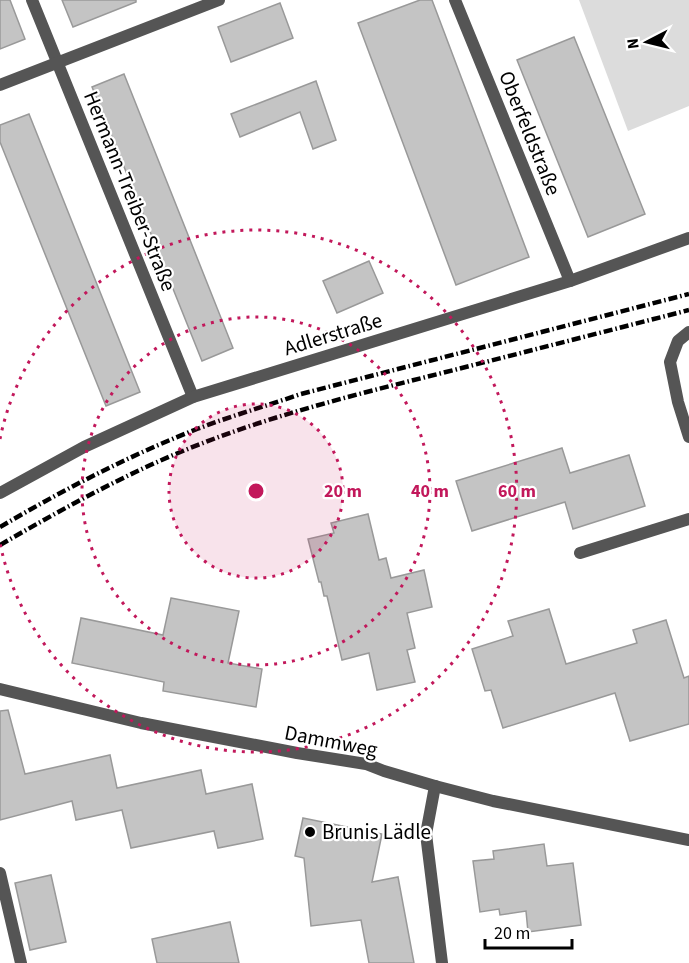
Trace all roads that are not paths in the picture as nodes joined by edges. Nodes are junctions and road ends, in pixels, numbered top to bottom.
1 (32, 0) edge
2 (219, 0) edge
3 (455, 0) edge
4 (57, 63) junction
5 (0, 86) edge
6 (689, 238) edge
7 (570, 281) junction
8 (689, 332) edge
9 (193, 397) junction
10 (689, 437) edge
11 (0, 493) edge
12 (689, 519) edge
13 (580, 553) dead end
14 (0, 689) edge
15 (435, 786) junction
16 (689, 840) edge
17 (0, 873) edge
18 (21, 963) edge
19 (442, 963) edge

1 - 4 street, Hermann-Treiber-Straße
2 - 4 street
3 - 7 street, Oberfeldstraße
4 - 5 street
4 - 9 street, Hermann-Treiber-Straße
6 - 7 street, Adlerstraße
7 - 9 street, Adlerstraße
8 - 10 street
9 - 11 street, Adlerstraße
12 - 13 street
14 - 15 street, Dammweg
15 - 16 street, Dammweg
15 - 19 street
17 - 18 street

